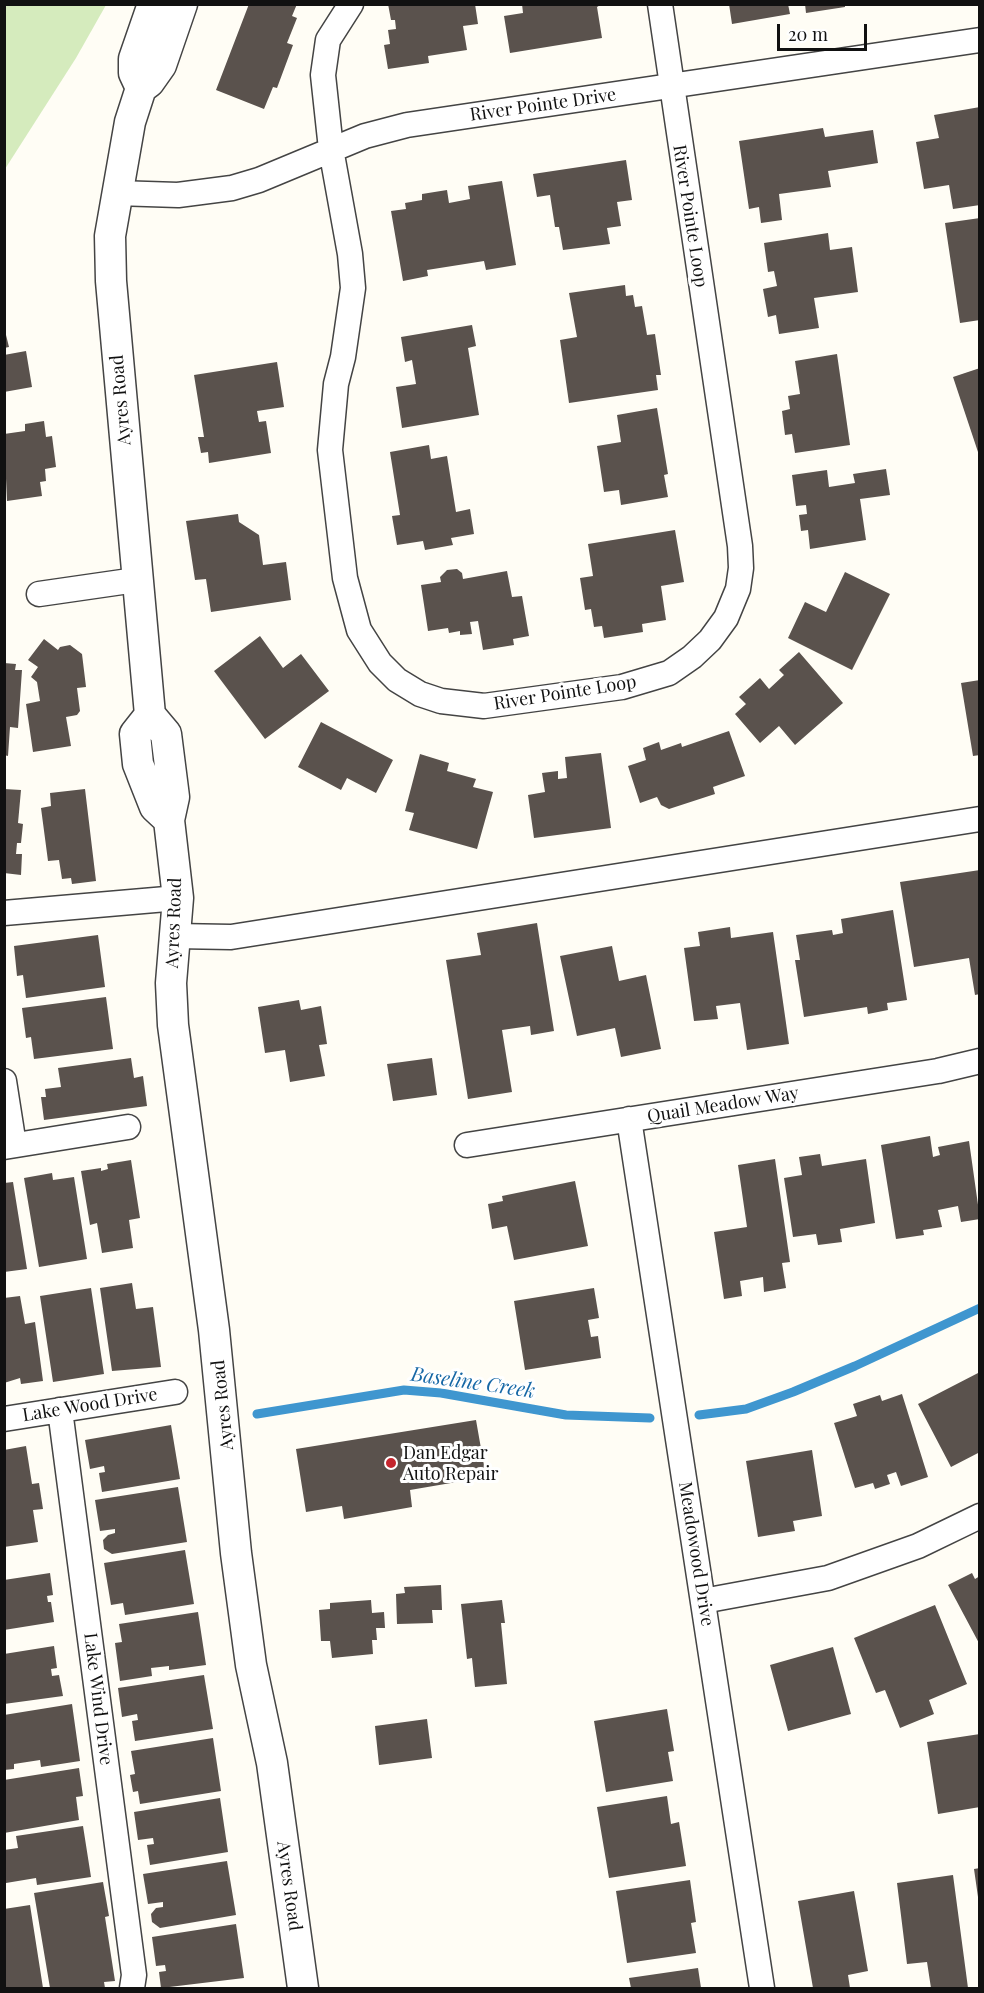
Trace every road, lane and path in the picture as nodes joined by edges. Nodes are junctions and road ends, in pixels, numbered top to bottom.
1 (153, 4) edge
2 (182, 4) edge
3 (351, 4) edge
4 (660, 4) edge
5 (980, 40) edge
6 (670, 87) junction
7 (141, 88) junction
8 (331, 149) junction
9 (116, 193) junction
10 (136, 579) junction
11 (39, 594) dead end
12 (980, 819) edge
13 (178, 898) junction
14 (4, 914) edge
15 (175, 936) junction
16 (980, 1061) edge
17 (4, 1081) edge
18 (630, 1119) junction
19 (129, 1127) dead end
20 (467, 1145) dead end
21 (9, 1146) edge
22 (176, 1392) dead end
23 (60, 1410) junction
24 (4, 1419) edge
25 (980, 1516) edge
26 (703, 1601) junction
27 (132, 1989) edge
28 (303, 1989) edge
29 (762, 1989) edge

1 - 7 street
2 - 7 street, Ayres Road
3 - 8 street, River Pointe Loop
4 - 6 street, River Pointe Loop
5 - 6 street, River Pointe Drive
6 - 8 street, River Pointe Drive
6 - 8 street, River Pointe Loop
7 - 9 street, Ayres Road
8 - 9 street, River Pointe Drive
9 - 10 street, Ayres Road
10 - 11 street
10 - 13 street, Ayres Road
12 - 15 street
13 - 14 street
13 - 15 street, Ayres Road
15 - 28 street, Ayres Road
16 - 18 street, Quail Meadow Way
17 - 21 street
18 - 20 street, Quail Meadow Way
18 - 26 street, Meadowood Drive
19 - 21 street
22 - 23 street, Lake Wood Drive
23 - 24 street, Lake Wood Drive
23 - 27 street, Lake Wind Drive
25 - 26 street
26 - 29 street, Meadowood Drive

